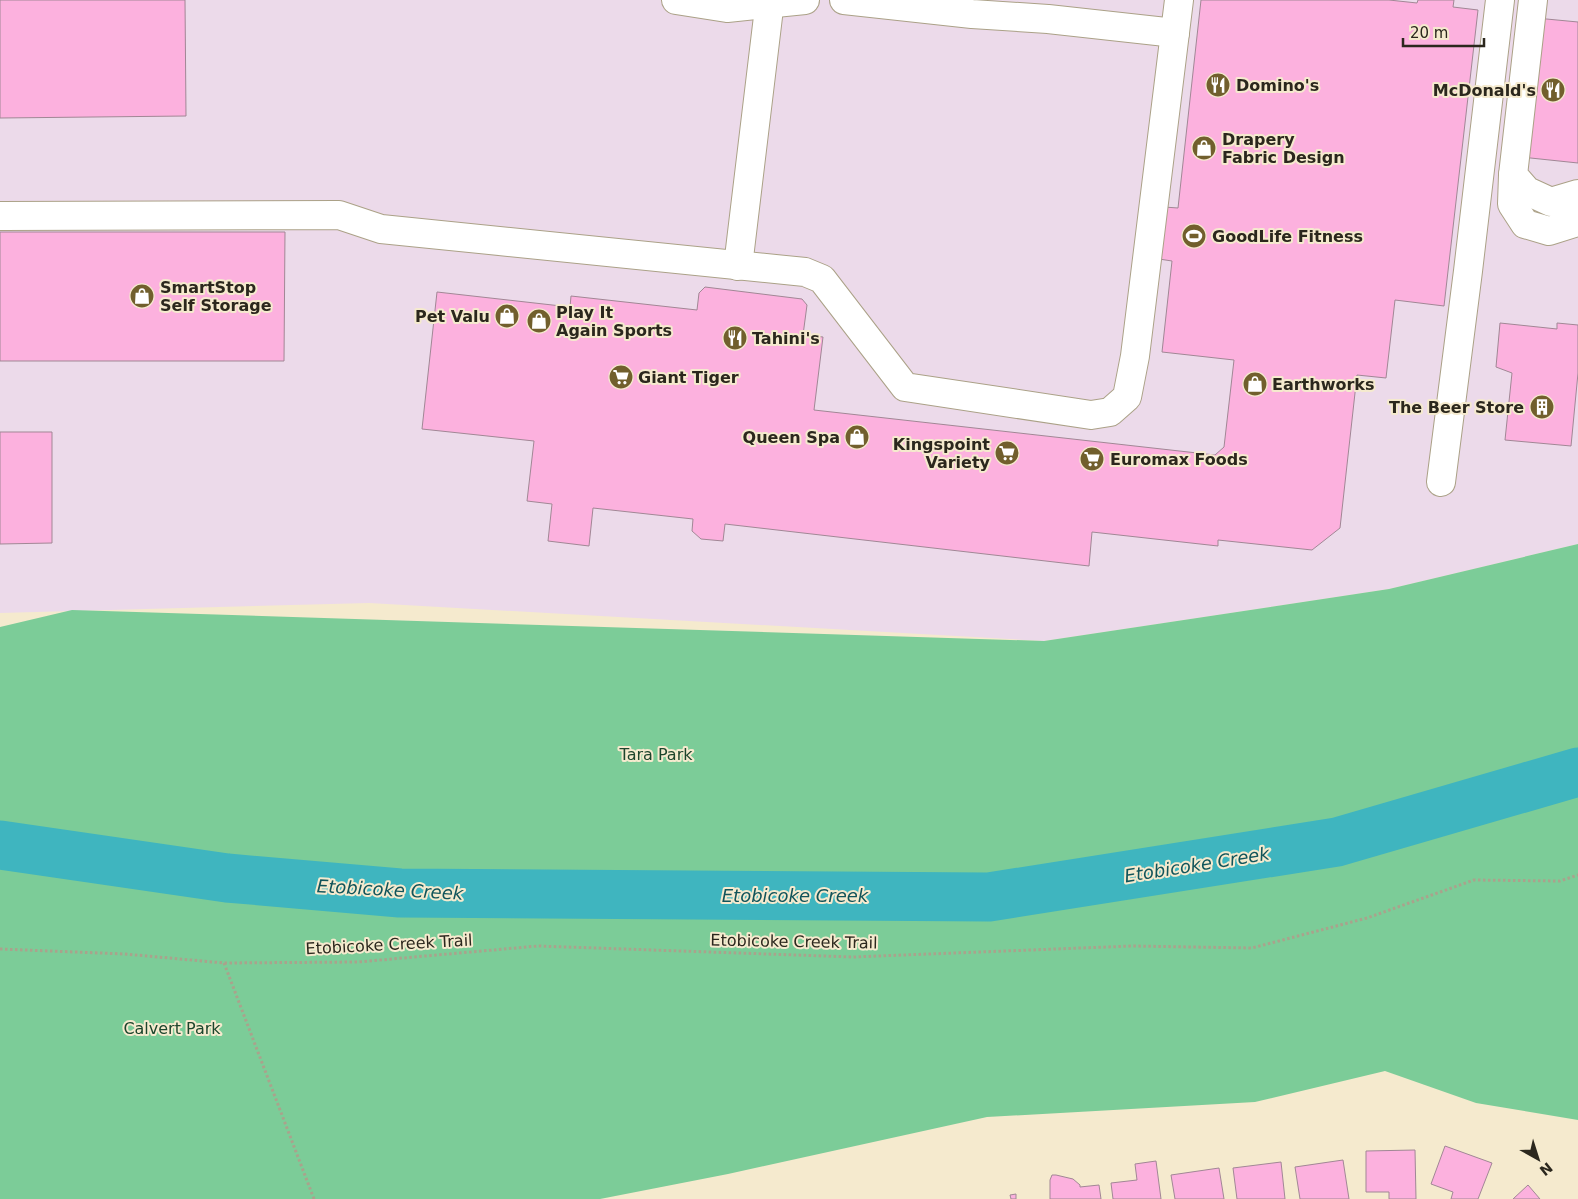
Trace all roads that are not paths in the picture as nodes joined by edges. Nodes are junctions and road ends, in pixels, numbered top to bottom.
1 (676, 0) edge
2 (805, 0) edge
3 (844, 0) edge
4 (1179, 0) edge
5 (1500, 0) edge
6 (1533, 0) edge
7 (770, 2) edge
8 (1175, 33) junction
9 (1513, 175) junction
10 (1578, 194) edge
11 (0, 216) edge
12 (1578, 218) edge
13 (738, 266) junction
14 (1441, 482) dead end

1 - 7 lane
2 - 7 lane
3 - 8 lane
4 - 8 lane
5 - 14 lane
6 - 9 lane
7 - 13 lane
8 - 13 lane
9 - 10 lane
9 - 12 lane
11 - 13 lane

